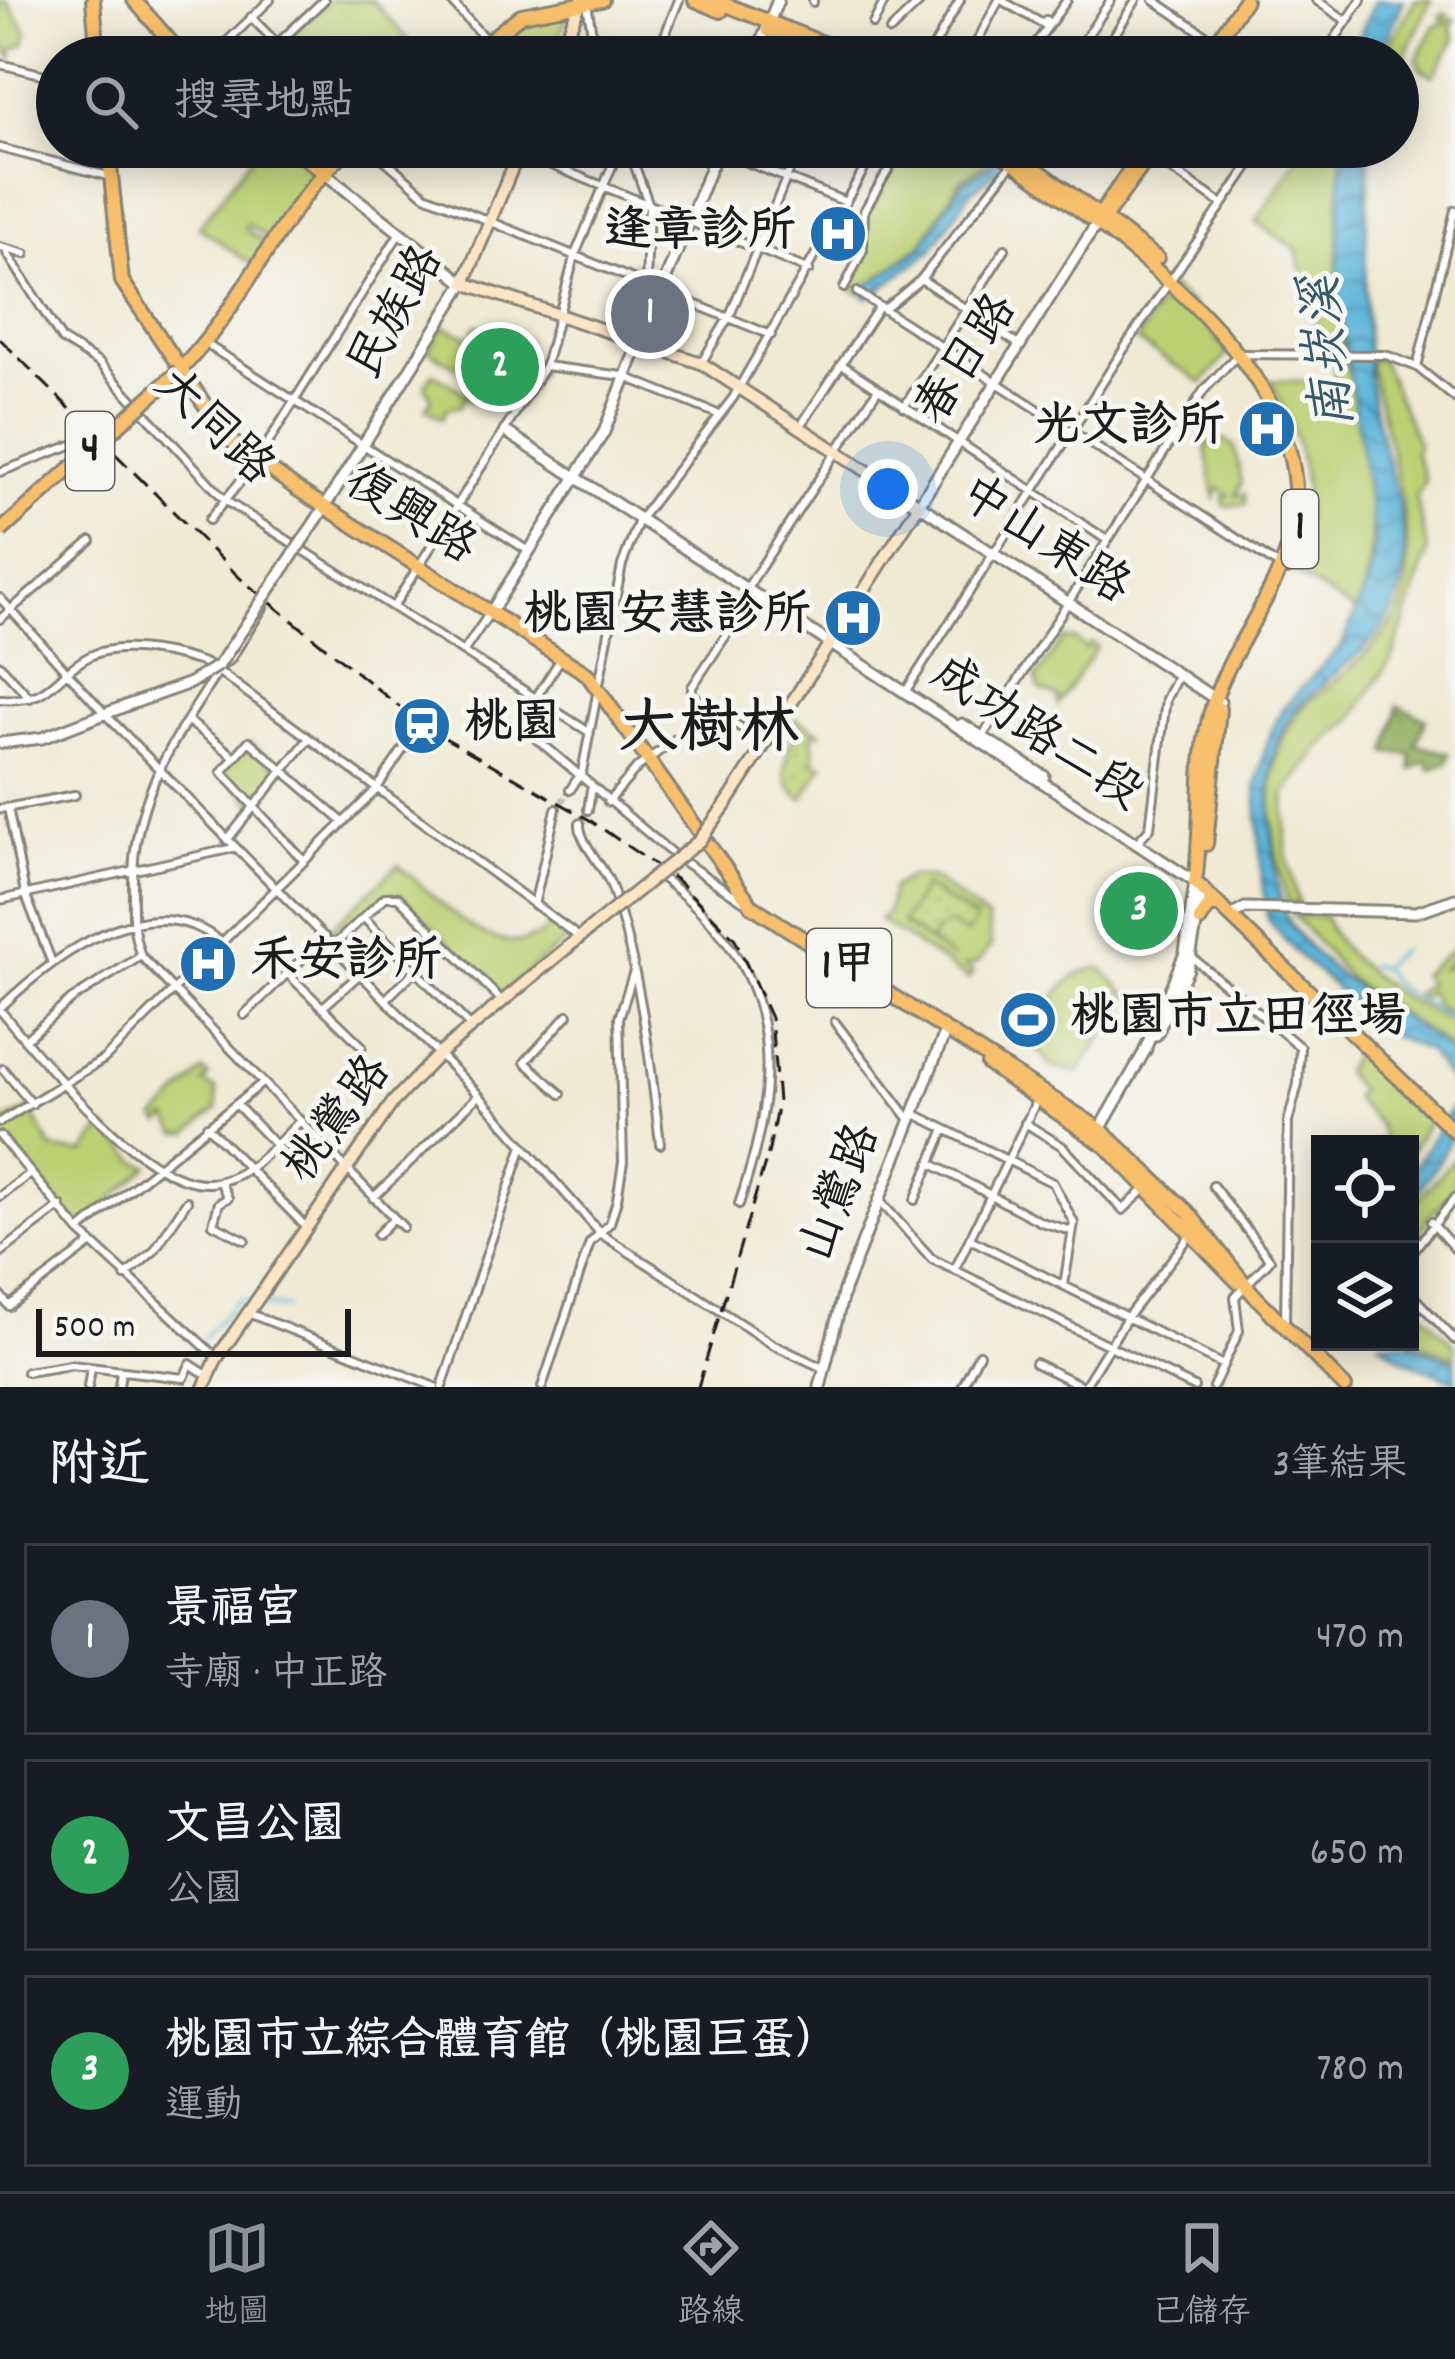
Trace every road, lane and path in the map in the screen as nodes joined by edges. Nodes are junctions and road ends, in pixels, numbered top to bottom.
1 (92, 0) edge
2 (134, 0) edge
3 (270, 0) edge
4 (324, 0) edge
5 (450, 0) edge
6 (559, 0) edge
7 (679, 0) edge
8 (695, 0) edge
9 (778, 0) edge
10 (885, 0) edge
11 (922, 0) edge
12 (960, 0) edge
13 (1000, 0) edge
14 (1067, 0) edge
15 (1111, 0) edge
16 (1136, 0) edge
17 (1154, 0) edge
18 (1249, 0) edge
19 (1316, 0) edge
20 (1361, 0) edge
21 (587, 1) edge
22 (720, 1) edge
23 (538, 5) edge
24 (251, 17) junction
25 (1046, 20) dead end
26 (1347, 21) junction
27 (873, 24) dead end
28 (767, 26) junction
29 (890, 31) dead end
30 (96, 36) edge
31 (166, 36) edge
32 (232, 36) edge
33 (270, 36) edge
34 (286, 36) edge
35 (482, 36) edge
36 (486, 36) edge
37 (568, 36) edge
38 (591, 36) edge
39 (664, 36) edge
40 (763, 36) edge
41 (792, 36) edge
42 (940, 36) edge
43 (981, 36) edge
44 (1041, 36) edge
45 (1087, 36) edge
46 (1114, 36) edge
47 (1202, 36) edge
48 (1226, 36) edge
49 (1337, 36) edge
50 (0, 64) edge
51 (36, 73) edge
52 (0, 148) edge
53 (36, 157) edge
54 (77, 168) edge
55 (110, 168) edge
56 (315, 168) edge
57 (331, 168) edge
58 (336, 168) edge
59 (392, 168) edge
60 (512, 168) edge
61 (562, 168) edge
62 (614, 168) edge
63 (633, 168) edge
64 (708, 168) edge
65 (761, 168) edge
66 (791, 168) edge
67 (865, 168) edge
68 (890, 168) edge
69 (997, 168) edge
70 (1029, 168) edge
71 (1134, 168) edge
72 (1172, 168) edge
73 (1248, 168) edge
74 (324, 176) junction
75 (111, 177) junction
76 (787, 179) junction
77 (604, 187) junction
78 (846, 202) junction
79 (649, 205) junction
80 (1223, 205) junction
81 (1455, 210) edge
82 (490, 220) junction
83 (689, 220) junction
84 (1102, 220) junction
85 (400, 232) junction
86 (759, 248) junction
87 (1005, 249) dead end
88 (4, 250) edge
89 (25, 254) dead end
90 (574, 256) junction
91 (809, 270) junction
92 (1173, 278) junction
93 (921, 279) junction
94 (464, 283) junction
95 (648, 285) junction
96 (844, 288) dead end
97 (666, 289) junction
98 (857, 292) dead end
99 (879, 308) junction
100 (967, 310) junction
101 (558, 316) junction
102 (730, 316) junction
103 (771, 335) junction
104 (640, 339) junction
105 (206, 344) junction
106 (1021, 346) junction
107 (943, 348) junction
108 (1241, 353) junction
109 (701, 363) junction
110 (841, 364) junction
111 (545, 367) junction
112 (1417, 368) junction
113 (179, 371) junction
114 (623, 376) junction
115 (997, 383) junction
116 (740, 385) junction
117 (878, 389) junction
118 (1455, 398) edge
119 (295, 400) junction
120 (904, 407) junction
121 (720, 415) junction
122 (802, 424) junction
123 (505, 431) junction
124 (1071, 432) junction
125 (958, 444) junction
126 (365, 445) junction
127 (83, 450) dead end
128 (839, 451) junction
129 (256, 462) junction
130 (0, 472) edge
131 (574, 478) junction
132 (1145, 481) junction
133 (1032, 494) junction
134 (226, 501) junction
135 (919, 505) junction
136 (459, 506) junction
137 (322, 511) junction
138 (209, 520) dead end
139 (639, 520) junction
140 (0, 532) edge
141 (1107, 540) junction
142 (91, 541) dead end
143 (299, 545) junction
144 (530, 552) junction
145 (993, 555) junction
146 (418, 567) junction
147 (1284, 568) junction
148 (275, 582) dead end
149 (751, 591) junction
150 (0, 598) edge
151 (1068, 602) junction
152 (266, 604) dead end
153 (393, 608) junction
154 (10, 609) junction
155 (491, 612) junction
156 (0, 619) edge
157 (829, 644) junction
158 (464, 651) junction
159 (562, 657) junction
160 (0, 665) edge
161 (215, 669) junction
162 (68, 674) junction
163 (1178, 674) junction
164 (597, 688) junction
165 (906, 692) junction
166 (692, 695) junction
167 (536, 698) junction
168 (0, 700) edge
169 (31, 700) junction
170 (1217, 700) junction
171 (105, 714) junction
172 (187, 720) junction
173 (589, 732) junction
174 (981, 739) junction
175 (307, 741) junction
176 (0, 743) edge
177 (765, 743) junction
178 (404, 748) dead end
179 (235, 757) junction
180 (648, 761) junction
181 (156, 767) junction
182 (284, 771) junction
183 (743, 776) junction
184 (579, 778) junction
185 (570, 790) tunnel mouth
186 (375, 791) junction
187 (592, 792) junction
188 (75, 795) dead end
189 (608, 802) junction
190 (4, 808) edge
191 (254, 808) junction
192 (556, 809) tunnel mouth
193 (588, 810) dead end
194 (344, 822) junction
195 (580, 823) dead end
196 (702, 838) junction
197 (227, 840) junction
198 (1137, 842) junction
199 (234, 848) junction
200 (678, 858) junction
201 (304, 861) junction
202 (133, 871) junction
203 (1199, 882) junction
204 (276, 890) junction
205 (26, 893) junction
206 (1455, 899) edge
207 (0, 900) edge
208 (621, 902) junction
209 (1220, 905) junction
210 (534, 906) junction
211 (752, 906) junction
212 (1234, 913) junction
213 (364, 918) junction
214 (1200, 920) junction
215 (129, 923) junction
216 (583, 935) junction
217 (325, 937) junction
218 (222, 942) junction
219 (444, 943) junction
220 (333, 945) junction
221 (1188, 954) junction
222 (141, 956) junction
223 (52, 963) junction
224 (417, 970) junction
225 (634, 971) junction
226 (287, 973) junction
227 (360, 974) junction
228 (175, 991) junction
229 (386, 999) junction
230 (502, 1001) junction
231 (322, 1008) junction
232 (0, 1009) edge
233 (244, 1015) dead end
234 (568, 1015) dead end
235 (835, 1022) dead end
236 (471, 1027) junction
237 (946, 1030) junction
238 (26, 1040) junction
239 (362, 1046) dead end
240 (439, 1054) junction
241 (3, 1069) dead end
242 (261, 1084) junction
243 (66, 1085) junction
244 (561, 1094) dead end
245 (478, 1096) junction
246 (1038, 1096) junction
247 (1431, 1102) junction
248 (236, 1104) junction
249 (33, 1105) junction
250 (911, 1117) junction
251 (1455, 1121) edge
252 (0, 1122) edge
253 (299, 1122) junction
254 (1025, 1123) junction
255 (207, 1126) junction
256 (945, 1129) junction
257 (1455, 1132) edge
258 (1097, 1133) junction
259 (0, 1136) edge
260 (275, 1144) junction
261 (659, 1144) dead end
262 (523, 1146) junction
263 (285, 1155) dead end
264 (1009, 1158) junction
265 (930, 1163) junction
266 (155, 1165) junction
267 (249, 1168) junction
268 (32, 1172) junction
269 (346, 1172) junction
270 (220, 1180) junction
271 (1148, 1186) junction
272 (1213, 1186) dead end
273 (990, 1195) junction
274 (0, 1196) edge
275 (373, 1198) junction
276 (1455, 1198) edge
277 (880, 1200) junction
278 (915, 1200) dead end
279 (187, 1201) dead end
280 (740, 1204) dead end
281 (61, 1207) junction
282 (394, 1218) junction
283 (1431, 1222) junction
284 (306, 1227) junction
285 (403, 1227) dead end
286 (1196, 1229) junction
287 (79, 1231) junction
288 (1074, 1231) junction
289 (601, 1234) junction
290 (377, 1235) dead end
291 (970, 1238) junction
292 (245, 1240) dead end
293 (92, 1243) junction
294 (1418, 1243) edge
295 (1455, 1248) edge
296 (0, 1253) edge
297 (955, 1269) junction
298 (124, 1276) junction
299 (1064, 1285) junction
300 (1246, 1287) junction
301 (0, 1295) edge
302 (1419, 1303) edge
303 (252, 1306) junction
304 (1128, 1316) junction
305 (1283, 1327) junction
306 (1454, 1340) edge
307 (1109, 1346) junction
308 (979, 1354) dead end
309 (217, 1358) junction
310 (1035, 1363) dead end
311 (1223, 1364) junction
312 (824, 1368) junction
313 (91, 1369) junction
314 (121, 1371) junction
315 (27, 1372) dead end
316 (206, 1381) edge
317 (88, 1387) edge
318 (119, 1387) edge
319 (439, 1387) edge
320 (542, 1387) edge
321 (820, 1387) edge
322 (962, 1387) edge
323 (1084, 1387) edge
324 (1194, 1387) edge
325 (1213, 1387) edge
326 (1345, 1387) edge

1 - 30 main road
2 - 31 main road
3 - 24 street
4 - 34 street
5 - 35 street
6 - 23 main road
7 - 39 street
8 - 28 main road
9 - 28 street
10 - 27 street
11 - 29 street
12 - 42 street
13 - 25 street
13 - 43 street
14 - 44 street
15 - 45 street
16 - 46 street
17 - 47 street
18 - 48 main road
19 - 26 street
20 - 26 street
21 - 23 main road
21 - 37 main road
21 - 38 street
22 - 28 main road
23 - 36 main road
24 - 32 street
24 - 33 street
26 - 49 street
28 - 40 street
28 - 41 main road
50 - 51 street
52 - 53 street
54 - 75 street
55 - 75 main road, 復興路 / 1甲
56 - 74 main road
57 - 74 main road
58 - 74 main road
59 - 82 street
60 - 82 main road, 民族路
61 - 77 street
62 - 77 street
63 - 79 street
64 - 83 street
65 - 76 street
66 - 76 street
67 - 78 street
68 - 96 street
69 - 93 street
70 - 84 main road, 1
71 - 84 main road, 春日路
72 - 80 street
73 - 80 street
74 - 85 street
74 - 105 main road, 4
75 - 113 main road, 復興路 / 1甲
76 - 78 street
76 - 86 street
77 - 79 street
77 - 90 street
78 - 91 street
79 - 83 street
79 - 95 street
80 - 92 street
81 - 112 street
82 - 90 street
82 - 94 main road, 民族路
83 - 86 street
83 - 97 street
84 - 92 main road, 1
84 - 106 street, 春日路
85 - 94 street
85 - 119 street
86 - 91 street
86 - 102 street
87 - 100 street
88 - 89 street
88 - 134 street, 大同路
90 - 95 street
90 - 101 street
91 - 103 street
92 - 108 main road, 1
92 - 124 street
93 - 99 street
93 - 100 street
94 - 101 main road, 中山東路
94 - 126 street, 民族路
95 - 97 street
95 - 104 street
97 - 102 street
97 - 104 street
98 - 99 street
99 - 107 street
99 - 110 street
100 - 106 street
100 - 107 street
101 - 104 main road, 中山東路
101 - 111 street
102 - 103 street
102 - 109 street
103 - 116 street
104 - 109 main road, 中山東路
104 - 114 street
105 - 113 main road, 4
105 - 119 street
106 - 115 street, 春日路
107 - 115 street
107 - 120 street
108 - 112 street
108 - 132 street
108 - 147 main road, 1
109 - 116 main road, 中山東路
110 - 117 street
110 - 122 street
111 - 114 street
111 - 123 street
112 - 118 street
113 - 129 main road, 復興路 / 1甲
113 - 140 main road, 4, bridge
114 - 121 street
114 - 131 street
115 - 124 street
115 - 125 street, 春日路
116 - 121 street
116 - 122 main road, 中山東路
117 - 120 street
117 - 128 street
119 - 126 street
119 - 129 street
120 - 125 street
121 - 139 street
122 - 128 main road, 中山東路
123 - 131 street, 成功路二段
123 - 136 street
124 - 132 street
124 - 133 street
125 - 133 street
125 - 135 street, 春日路
126 - 136 street
126 - 137 street, 民族路
127 - 130 street
128 - 135 main road, 中山東路
128 - 149 street
129 - 134 street
129 - 137 main road, 復興路 / 1甲
131 - 139 street, 成功路二段
131 - 144 street
132 - 141 street
132 - 147 street
133 - 141 street
133 - 145 street
134 - 138 street
134 - 143 street, 大同路
135 - 145 street, 中山東路
135 - 157 main road, 春日路
136 - 144 street
136 - 146 street
137 - 143 street, 民族路
137 - 146 main road, 復興路 / 1甲
137 - 171 street, bridge
139 - 149 street, 成功路二段
139 - 164 street
141 - 151 street
142 - 154 street
143 - 148 street, 民族路
143 - 153 street, 大同路
144 - 155 street
145 - 151 street, 中山東路
145 - 165 street
146 - 153 street
146 - 155 main road, 復興路 / 1甲
147 - 170 main road, 1
149 - 157 street, 成功路二段
149 - 166 street
150 - 154 street
151 - 163 street, 中山東路
151 - 174 street
152 - 161 street
153 - 158 street, 大同路
154 - 156 street
154 - 162 street
155 - 158 street
155 - 159 main road, 復興路 / 1甲
157 - 165 street, 成功路二段
157 - 177 main road, 春日路
158 - 167 street, 大同路
159 - 164 main road, 復興路 / 1甲
159 - 167 street
160 - 169 street
161 - 162 street
161 - 171 street
161 - 172 street
161 - 175 street
162 - 169 street
162 - 171 street
163 - 170 street, 中山東路
163 - 198 street
164 - 173 street
164 - 180 main road, 復興路 / 1甲
165 - 174 street, 成功路二段
166 - 177 street
166 - 180 street
167 - 173 street, 大同路
167 - 184 street
168 - 169 street
170 - 203 main road, 1
171 - 176 street
171 - 181 street
172 - 179 street
172 - 181 street
173 - 184 street
174 - 198 street, 成功路二段
175 - 182 street
175 - 186 street
177 - 183 main road, 春日路
178 - 186 street
179 - 182 street
179 - 191 street
180 - 189 street
180 - 196 main road, 復興路 / 1甲
181 - 197 street
181 - 202 street
182 - 191 street
182 - 194 street
183 - 196 street, 春日路
183 - 216 main road, 春日路, bridge
184 - 185 street
184 - 187 street
186 - 194 street
186 - 210 street
187 - 189 street
187 - 193 street
188 - 190 street
189 - 200 street
190 - 205 street
191 - 197 street
191 - 201 street
192 - 210 street
194 - 201 street
195 - 208 street
196 - 200 street, 春日路
196 - 211 main road, 復興路 / 1甲
197 - 199 street
198 - 203 street, 成功路二段
199 - 202 street
199 - 204 street
200 - 211 street
201 - 204 street
202 - 205 street
202 - 215 street
203 - 209 main road
203 - 212 main road
203 - 214 street
203 - 221 street
204 - 217 street
204 - 218 street
205 - 207 street
205 - 223 street
206 - 212 street
208 - 216 street, 桃鶯路
208 - 225 street
208 - 280 street, 桃鶯路
209 - 212 main road
209 - 214 main road
210 - 216 street
211 - 237 main road, 1甲
212 - 247 main road
213 - 219 street
213 - 220 street
213 - 224 street
214 - 221 street
215 - 218 street
215 - 222 street
215 - 223 street
216 - 230 main road, 桃鶯路
217 - 220 street
217 - 226 street
218 - 228 street
219 - 224 street
219 - 230 street
220 - 227 street
221 - 258 street
221 - 305 street
222 - 228 street
222 - 238 street
223 - 232 street
224 - 229 street
224 - 236 street
225 - 261 street
225 - 289 street
226 - 231 street
226 - 233 street
227 - 229 street
227 - 231 street
228 - 242 street
228 - 243 street
229 - 240 street
230 - 236 main road, 桃鶯路
231 - 239 street
232 - 238 street
234 - 244 street
235 - 250 street
236 - 240 main road, 桃鶯路
237 - 246 main road, 1甲
237 - 250 street, 山鶯路
237 - 258 main road, 1甲
238 - 243 street
240 - 245 street
240 - 269 main road, 桃鶯路
241 - 249 street
242 - 248 street
242 - 253 street
243 - 249 street
243 - 266 street
245 - 262 street
245 - 275 street
246 - 254 street
246 - 258 main road, 1甲
247 - 251 main road
247 - 257 main road
248 - 255 street
248 - 260 street
249 - 252 street
250 - 256 street
250 - 277 street, 山鶯路
253 - 260 street
253 - 269 street
254 - 264 street
254 - 271 street
255 - 266 street
255 - 267 street
256 - 264 street
256 - 265 street
258 - 271 main road, 1甲
258 - 286 main road, 1甲
259 - 268 street
260 - 263 street
260 - 267 street
262 - 289 street
262 - 319 street
264 - 273 street
264 - 288 street
265 - 273 street
265 - 278 street
266 - 270 street
266 - 287 street
267 - 270 street
267 - 284 street
268 - 274 street
268 - 281 street
269 - 275 street
269 - 284 main road, 桃鶯路
270 - 292 street
271 - 286 main road, 1甲
272 - 300 street
273 - 288 street
273 - 291 street
275 - 282 street
276 - 283 street
277 - 297 street
277 - 312 street, 山鶯路
279 - 298 street
281 - 287 street
281 - 296 street
282 - 285 street
282 - 290 street
283 - 294 street
283 - 295 street
284 - 303 main road, 桃鶯路
286 - 300 main road, 1甲
286 - 304 street
287 - 293 street
288 - 299 street
289 - 312 street
289 - 320 street
291 - 297 street
291 - 299 street
293 - 298 street
293 - 301 street
297 - 307 street
298 - 309 street
299 - 304 street
300 - 305 main road, 1甲
300 - 311 street
302 - 306 street
303 - 309 main road, 桃鶯路
303 - 319 street
304 - 307 street
304 - 311 street
305 - 326 main road, 1甲
307 - 323 street
307 - 324 street
308 - 322 street
309 - 316 main road, 桃鶯路
310 - 323 street
311 - 325 street
312 - 321 street, 山鶯路
313 - 314 street
313 - 315 street
313 - 317 street
314 - 316 street
314 - 318 street

